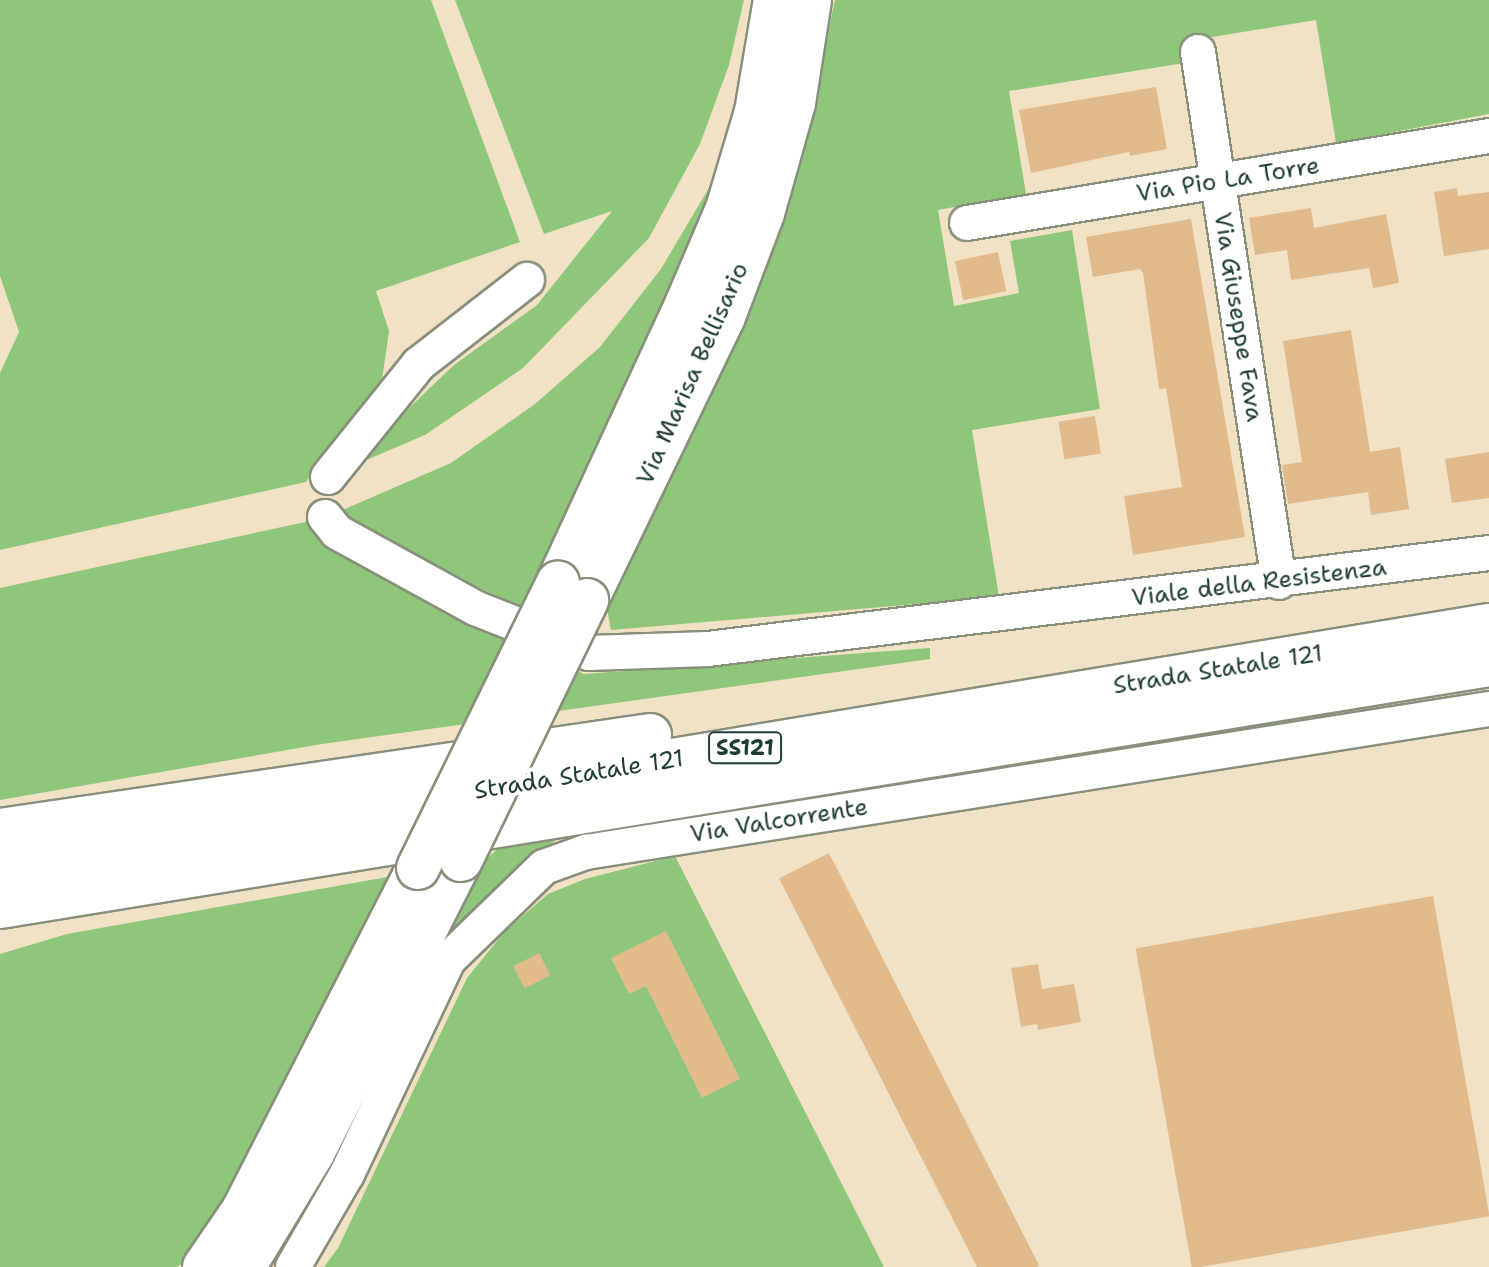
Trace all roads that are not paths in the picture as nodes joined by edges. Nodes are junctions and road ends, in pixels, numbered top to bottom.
1 (775, 0) edge
2 (810, 0) edge
3 (1198, 52) dead end
4 (1489, 136) edge
5 (1217, 181) junction
6 (967, 223) dead end
7 (527, 280) dead end
8 (328, 477) dead end
9 (325, 517) dead end
10 (1489, 553) edge
11 (1279, 582) junction
12 (572, 591) junction
13 (1489, 625) edge
14 (1306, 656) junction
15 (1489, 665) edge
16 (1489, 709) edge
17 (501, 826) junction
18 (0, 830) edge
19 (0, 871) edge
20 (0, 907) edge
21 (0, 938) edge
22 (204, 1267) edge
23 (244, 1267) edge
24 (293, 1267) edge

1 - 12 main road, Via Marisa Bellisario
2 - 12 main road, Via Marisa Bellisario
3 - 5 street, Via Giuseppe Fava
4 - 5 street, Via Pio La Torre
5 - 6 street, Via Pio La Torre
5 - 11 street, Via Giuseppe Fava
7 - 8 street
9 - 11 street, Viale della Resistenza
10 - 11 street, Viale della Resistenza
12 - 22 main road, bridge
12 - 23 main road, bridge
13 - 14 main road, Strada Statale 121 / SS121
14 - 18 main road
14 - 19 main road, Strada Statale 121 / SS121
15 - 17 main road, Strada Statale 121 / SS121
16 - 24 street, Via Valcorrente
17 - 20 main road, Strada Statale 121 / SS121
17 - 21 main road

